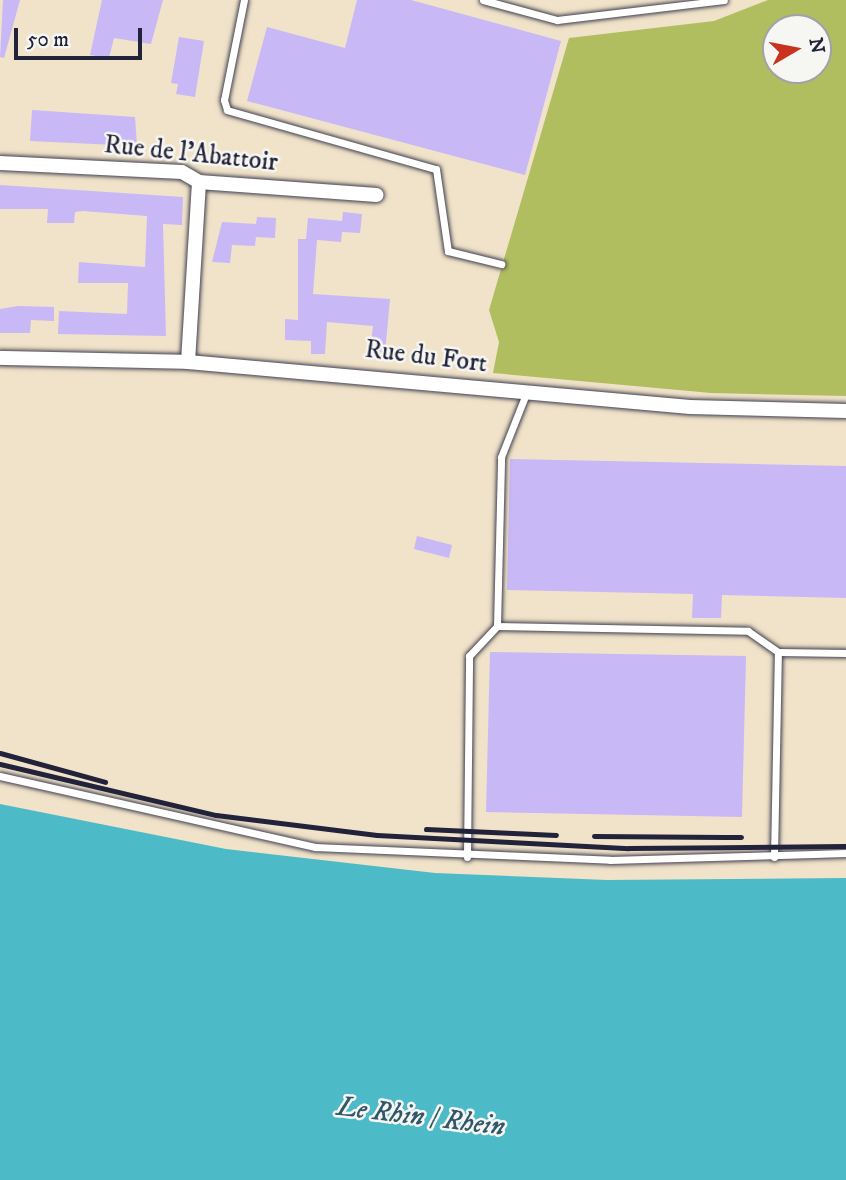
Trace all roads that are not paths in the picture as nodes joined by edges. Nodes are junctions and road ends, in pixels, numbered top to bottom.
1 (244, 0) edge
2 (483, 0) edge
3 (724, 0) edge
4 (0, 163) edge
5 (199, 182) junction
6 (377, 195) dead end
7 (501, 264) dead end
8 (0, 358) edge
9 (188, 362) junction
10 (526, 394) junction
11 (846, 411) edge
12 (497, 626) junction
13 (778, 652) junction
14 (846, 653) edge
15 (0, 776) edge
16 (846, 853) edge
17 (467, 857) junction
18 (774, 857) junction

1 - 7 lane
2 - 3 lane
4 - 5 street, Rue de l'Abattoir
5 - 6 street, Rue de l'Abattoir
5 - 9 street
8 - 9 street, Rue du Fort
9 - 10 street, Rue du Fort
10 - 11 street, Rue du Fort
10 - 12 lane
12 - 13 lane
12 - 17 lane
13 - 14 lane
13 - 18 lane
15 - 17 lane
16 - 18 lane
17 - 18 lane

